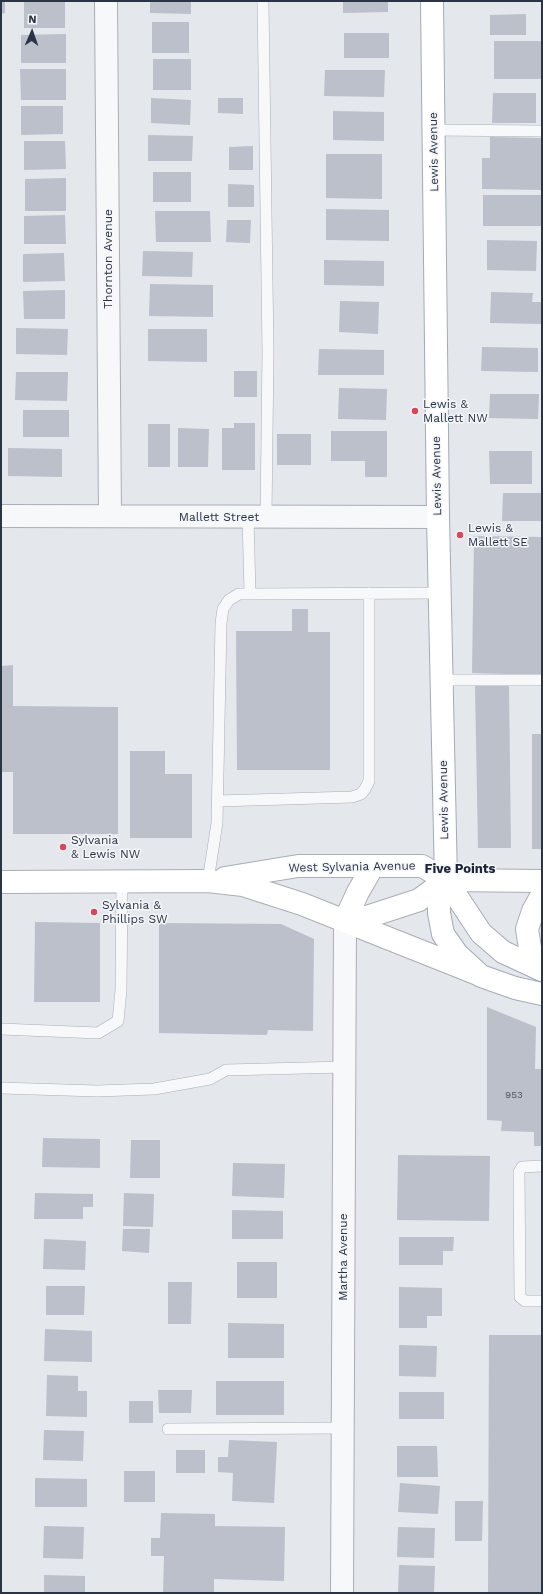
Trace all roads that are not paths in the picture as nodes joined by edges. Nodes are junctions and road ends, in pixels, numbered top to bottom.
1 (106, 1) edge
2 (263, 1) edge
3 (432, 1) edge
4 (434, 130) junction
5 (542, 131) edge
6 (1, 516) edge
7 (110, 516) junction
8 (257, 517) junction
9 (438, 518) junction
10 (440, 592) junction
11 (369, 593) junction
12 (250, 594) junction
13 (441, 680) junction
14 (542, 680) edge
15 (218, 801) junction
16 (374, 866) junction
17 (446, 880) junction
18 (208, 881) junction
19 (1, 882) edge
20 (122, 882) junction
21 (542, 882) edge
22 (542, 895) edge
23 (345, 920) junction
24 (541, 970) edge
25 (481, 976) junction
26 (542, 994) edge
27 (1, 1029) edge
28 (344, 1067) junction
29 (1, 1088) edge
30 (542, 1166) edge
31 (542, 1301) edge
32 (342, 1428) junction
33 (168, 1429) dead end
34 (342, 1593) edge

1 - 7 street, Thornton Avenue
2 - 8 lane
3 - 4 main road, Lewis Avenue
4 - 5 lane
4 - 9 main road, Lewis Avenue
6 - 7 street, Mallett Street
7 - 8 street, Mallett Street
8 - 9 street, Mallett Street
8 - 12 lane
9 - 10 main road, Lewis Avenue
10 - 11 lane
10 - 13 main road, Lewis Avenue
11 - 12 lane
11 - 15 lane
12 - 15 lane
13 - 14 lane
13 - 17 main road, Lewis Avenue
15 - 18 lane
16 - 17 main road, West Sylvania Avenue
16 - 18 main road, West Sylvania Avenue
16 - 23 main road
17 - 21 main road, West Sylvania Avenue
17 - 23 main road, West Sylvania Avenue
17 - 24 main road
17 - 25 main road
18 - 20 main road, West Sylvania Avenue
18 - 23 main road, West Sylvania Avenue
19 - 20 main road, West Sylvania Avenue
20 - 27 lane
22 - 24 main road
23 - 25 main road
23 - 28 street, Martha Avenue
25 - 26 main road
28 - 29 lane
28 - 32 street, Martha Avenue
30 - 31 lane
32 - 33 lane
32 - 34 street, Martha Avenue

